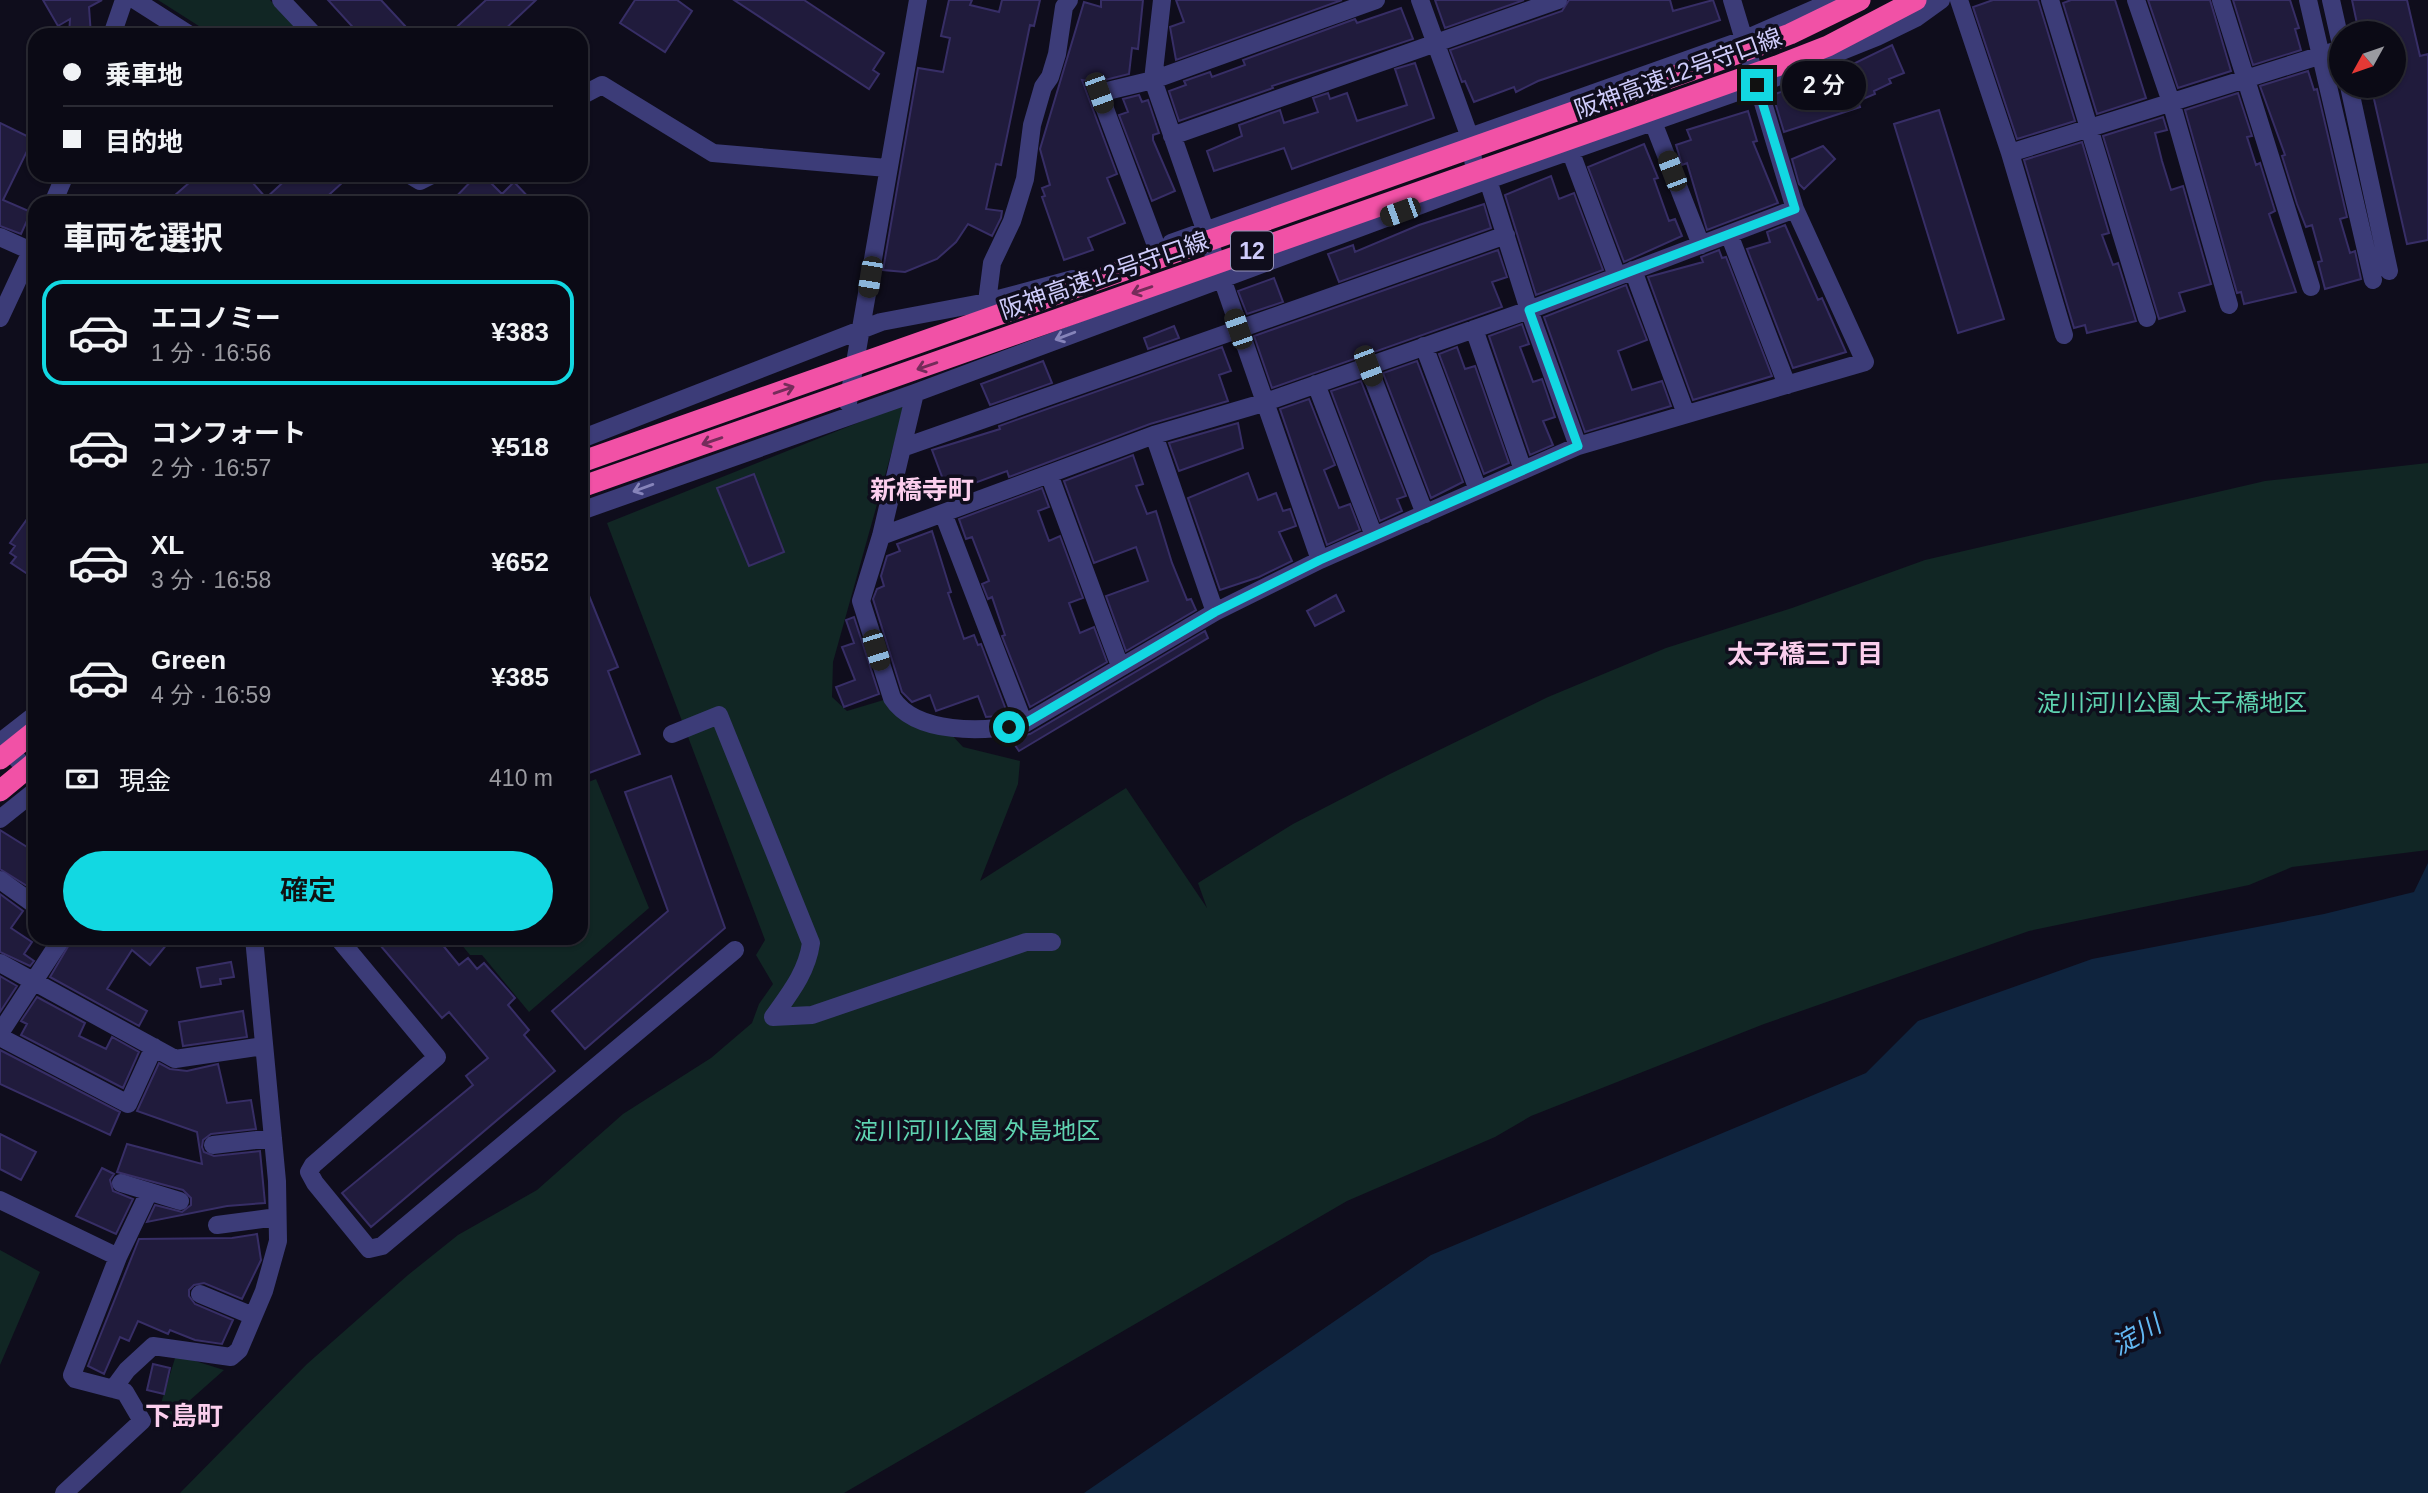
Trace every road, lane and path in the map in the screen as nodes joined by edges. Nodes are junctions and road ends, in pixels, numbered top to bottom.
1 (108, 0) edge
2 (135, 0) edge
3 (281, 0) edge
4 (918, 0) edge
5 (1069, 0) edge
6 (1162, 0) edge
7 (1376, 0) edge
8 (1420, 0) edge
9 (1558, 0) edge
10 (1732, 0) edge
11 (1835, 0) edge
12 (1860, 0) edge
13 (1916, 0) edge
14 (1941, 0) edge
15 (2050, 0) edge
16 (2136, 0) edge
17 (2221, 0) edge
18 (2308, 0) edge
19 (2331, 0) edge
20 (1965, 1) edge
21 (121, 8) edge
22 (2336, 21) edge
23 (114, 28) edge
24 (179, 28) edge
25 (307, 28) edge
26 (1743, 40) junction
27 (1434, 43) junction
28 (2329, 53) edge
29 (2319, 56) junction
30 (2246, 79) junction
31 (1153, 80) junction
32 (1757, 85) junction
33 (2329, 91) edge
34 (588, 92) edge
35 (2331, 98) edge
36 (2351, 98) edge
37 (2171, 102) junction
38 (1653, 121) junction
39 (2089, 128) junction
40 (1469, 135) junction
41 (1172, 136) junction
42 (1570, 150) junction
43 (2010, 153) junction
44 (887, 168) junction
45 (1483, 182) junction
46 (1795, 209) junction
47 (1206, 230) junction
48 (1729, 234) junction
49 (1506, 236) junction
50 (0, 237) edge
51 (28, 245) edge
52 (1701, 245) junction
53 (1157, 248) junction
54 (28, 258) edge
55 (1625, 273) junction
56 (1220, 278) junction
57 (2311, 287) dead end
58 (987, 302) junction
59 (2230, 305) dead end
60 (1529, 310) junction
61 (0, 318) edge
62 (2147, 318) dead end
63 (1238, 329) junction
64 (1474, 329) junction
65 (861, 332) junction
66 (2064, 335) dead end
67 (1424, 346) junction
68 (1368, 366) junction
69 (1316, 384) junction
70 (1787, 385) junction
71 (915, 393) junction
72 (1263, 403) junction
73 (1686, 414) junction
74 (846, 417) junction
75 (1154, 435) junction
76 (588, 436) edge
77 (1578, 446) junction
78 (902, 448) junction
79 (588, 460) edge
80 (1523, 470) junction
81 (1049, 474) junction
82 (588, 485) edge
83 (1478, 490) junction
84 (588, 509) edge
85 (943, 513) junction
86 (1425, 514) junction
87 (881, 536) junction
88 (1374, 536) junction
89 (1320, 560) junction
90 (1215, 612) junction
91 (1120, 666) junction
92 (28, 721) edge
93 (1024, 724) junction
94 (28, 734) edge
95 (672, 734) dead end
96 (0, 746) edge
97 (28, 768) edge
98 (28, 772) edge
99 (0, 791) edge
100 (28, 797) edge
101 (0, 819) edge
102 (0, 880) edge
103 (28, 900) edge
104 (1052, 942) dead end
105 (57, 945) edge
106 (255, 945) edge
107 (344, 945) edge
108 (736, 950) dead end
109 (0, 963) edge
110 (33, 982) junction
111 (0, 1035) edge
112 (264, 1046) junction
113 (154, 1047) junction
114 (273, 1138) junction
115 (213, 1145) dead end
116 (121, 1183) dead end
117 (149, 1192) junction
118 (0, 1200) edge
119 (180, 1201) dead end
120 (277, 1217) junction
121 (217, 1225) dead end
122 (118, 1257) junction
123 (200, 1294) dead end
124 (253, 1316) junction
125 (113, 1389) junction
126 (64, 1493) edge

1 - 21 street
2 - 24 street
3 - 25 street
4 - 44 street
5 - 58 street
6 - 31 street
7 - 31 street
8 - 27 street
9 - 27 street
10 - 26 street
11 - 26 street
79 -> 12 highway, 阪神高速12号守口線, bridge
13 -> 82 highway, 阪神高速12号守口線 / 12, bridge
14 - 32 street
15 - 39 street
16 - 37 street
17 - 30 street
18 - 29 street
19 - 22 street
20 - 43 street
21 - 23 street
26 - 32 street
26 - 40 street
27 - 40 street
27 - 41 street
28 - 29 street
29 - 30 street
29 - 33 street
30 - 37 street
30 - 57 street
31 - 41 street
31 - 53 street
32 - 38 street
32 - 46 street
34 - 44 street
35 - 36 street
37 - 39 street
37 - 59 street
38 - 42 street
38 - 52 street
39 - 43 street
39 - 62 street
40 - 45 street
40 - 47 street
41 - 47 street
42 - 45 street
42 - 55 street
43 - 66 street
44 - 65 street
45 - 49 street
45 - 56 street
46 - 48 street
46 - 70 street
47 - 53 street
47 - 56 street
48 - 52 street
48 - 70 street
49 - 60 street
49 - 63 street
50 - 51 street
52 - 55 street
53 - 58 street
54 - 61 street
55 - 60 street
55 - 73 street
56 - 63 street
56 -> 71 street
58 - 65 street
60 - 64 street
60 - 77 street
63 - 72 street
63 - 78 street
64 - 67 street
64 - 80 street
65 - 74 street
65 - 76 street
67 - 68 street
67 - 83 street
68 - 69 street
68 - 86 street
69 - 72 street
69 - 88 street
70 - 73 street
71 - 74 street
71 - 78 street
72 - 75 street
72 - 89 street
73 - 77 street
74 -> 84 street
75 - 81 street
75 - 90 street
77 - 80 street
78 - 87 street
80 - 83 street
81 - 85 street
81 - 91 street
83 - 86 street
85 - 87 street
85 - 93 street
86 - 88 street
87 - 93 street
88 - 89 street
89 - 90 street
90 - 91 street
91 - 93 street
92 - 96 street
94 - 96 highway, bridge
95 - 104 street
96 - 98 street
97 - 99 highway, bridge
100 - 101 street
102 - 103 street
105 - 110 street
106 - 112 street
107 - 108 street
109 - 110 street
110 - 111 street
110 - 113 street
111 - 113 street
112 - 113 street
112 - 114 street
114 - 115 street
114 - 120 street
116 - 117 street
117 - 119 street
117 - 122 street
118 - 122 street
120 - 121 street
120 - 124 street
122 - 125 street
123 - 124 street
124 - 125 street
125 - 126 street

